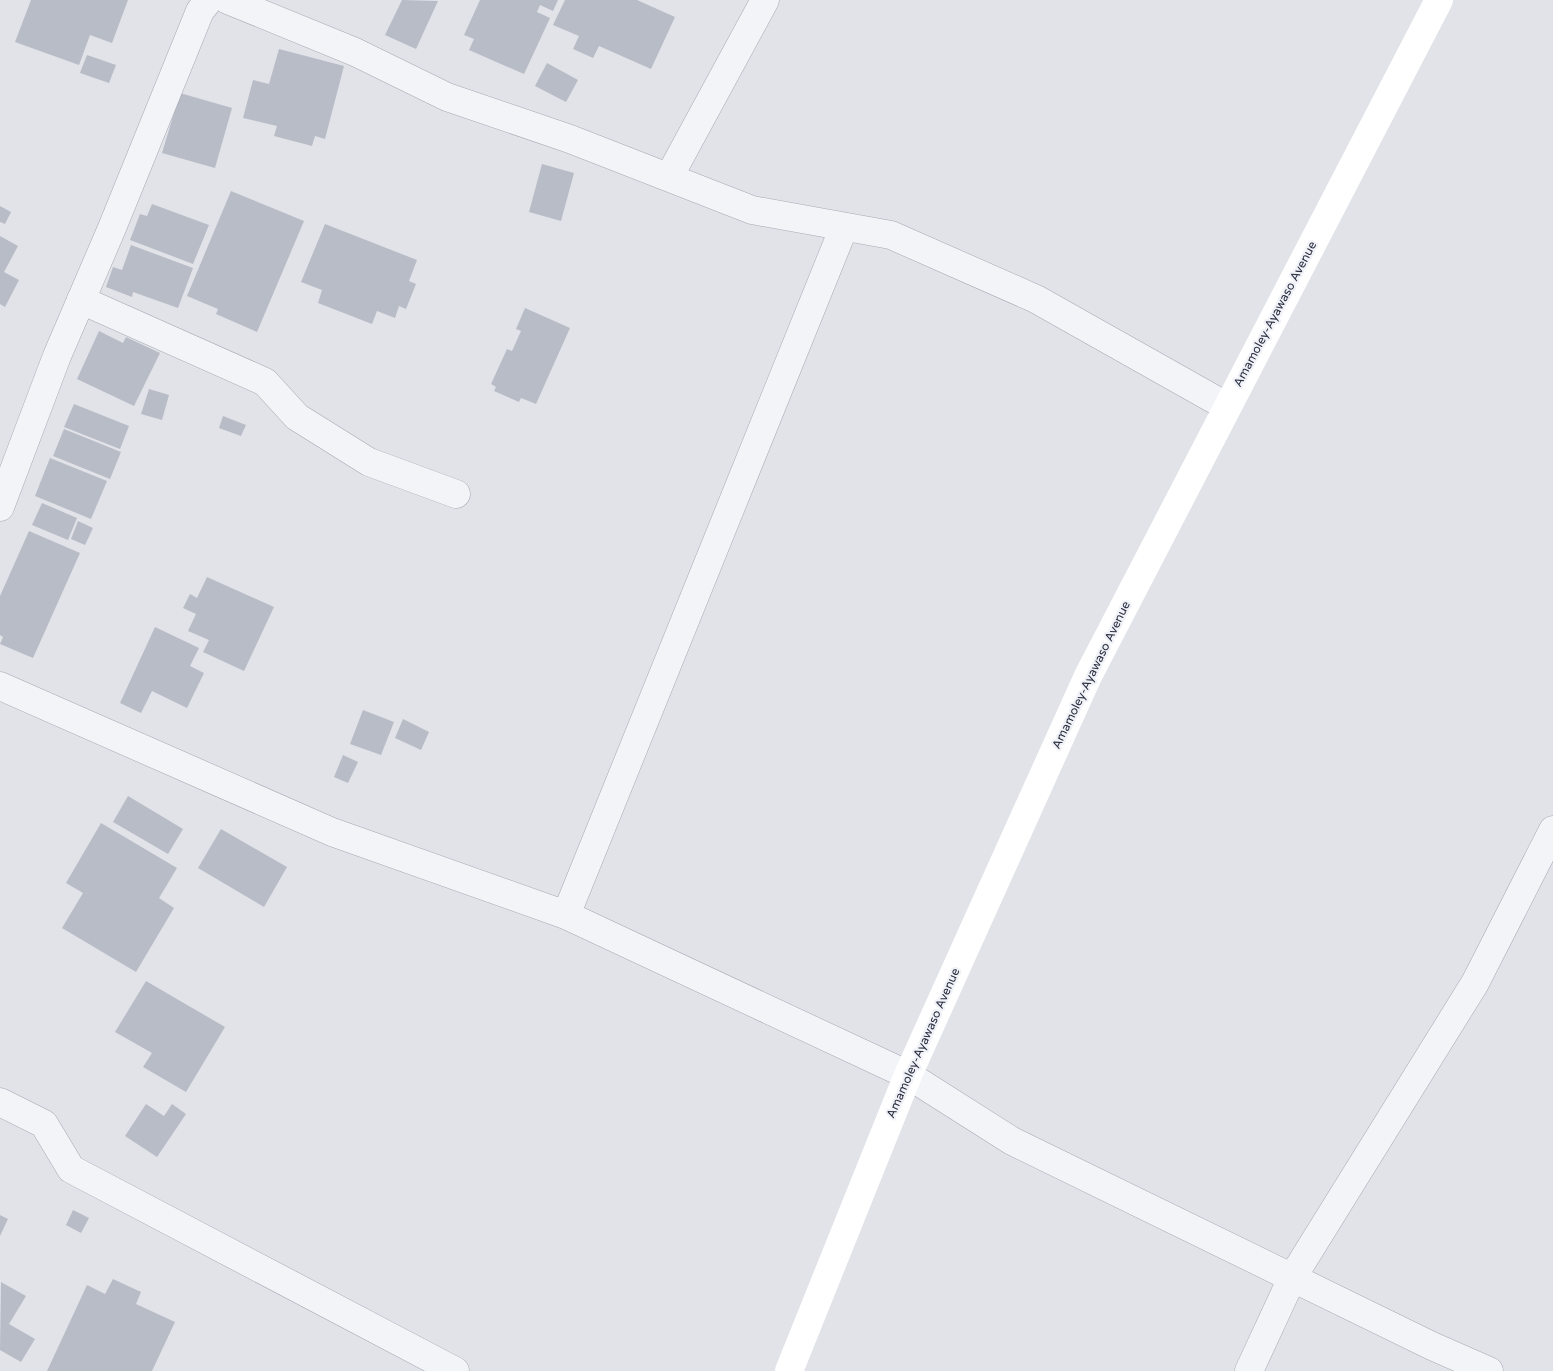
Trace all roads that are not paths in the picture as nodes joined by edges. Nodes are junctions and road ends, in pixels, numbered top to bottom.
1 (209, 0) edge
2 (228, 0) edge
3 (765, 0) edge
4 (1439, 0) edge
5 (669, 177) junction
6 (844, 228) junction
7 (82, 300) junction
8 (1226, 406) junction
9 (456, 494) dead end
10 (0, 507) edge
11 (0, 686) edge
12 (1553, 830) edge
13 (566, 915) junction
14 (908, 1075) junction
15 (0, 1102) edge
16 (1292, 1278) junction
17 (455, 1371) edge
18 (790, 1371) edge
19 (1249, 1371) edge
20 (1489, 1371) edge

1 - 7 street
2 - 5 street
3 - 5 street
4 - 8 street, Amamoley-Ayawaso Avenue
5 - 6 street
6 - 8 street
6 - 13 street
7 - 9 street
7 - 10 street
8 - 14 street, Amamoley-Ayawaso Avenue
11 - 13 street
12 - 16 street
13 - 14 street
14 - 16 street
14 - 18 street, Amamoley-Ayawaso Avenue
15 - 17 street
16 - 19 street
16 - 20 street

